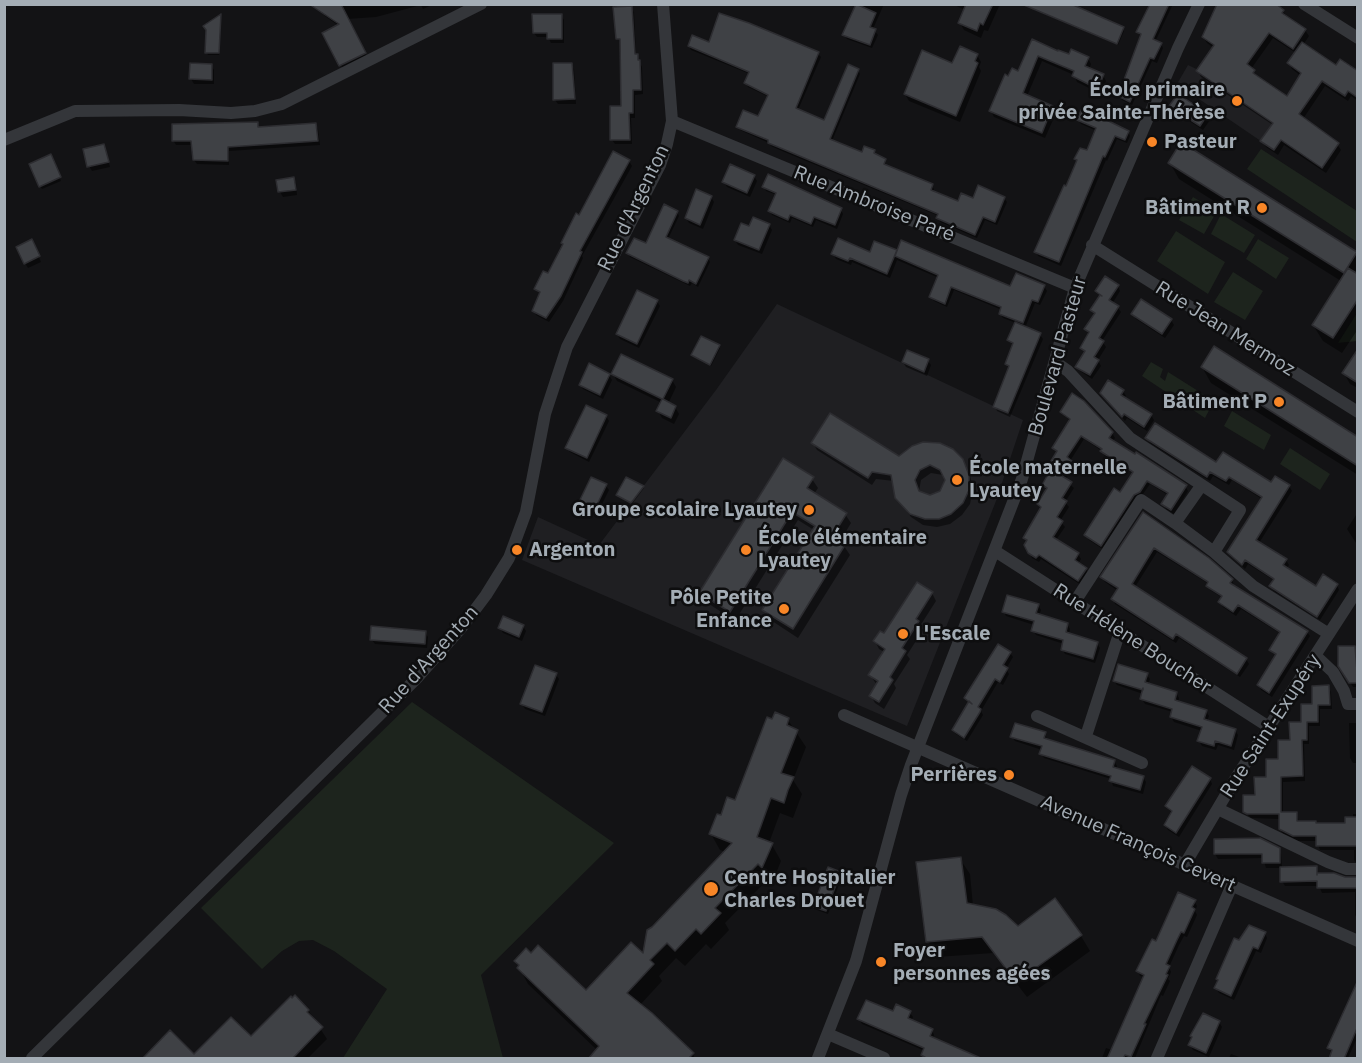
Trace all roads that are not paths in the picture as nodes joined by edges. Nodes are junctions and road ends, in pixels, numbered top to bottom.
1 (481, 4) edge
2 (663, 4) edge
3 (1199, 4) edge
4 (1304, 4) edge
5 (1358, 38) edge
6 (672, 121) junction
7 (4, 140) edge
8 (1092, 245) junction
9 (1075, 288) junction
10 (1055, 362) junction
11 (1358, 412) edge
12 (1201, 486) junction
13 (1175, 524) junction
14 (995, 551) junction
15 (1214, 552) junction
16 (1358, 589) edge
17 (1074, 603) junction
18 (1120, 631) junction
19 (1329, 634) junction
20 (1316, 656) junction
21 (1358, 704) edge
22 (844, 715) dead end
23 (1037, 716) dead end
24 (1269, 727) junction
25 (1086, 736) junction
26 (918, 747) junction
27 (1142, 763) dead end
28 (1218, 809) junction
29 (1185, 864) junction
30 (1358, 869) edge
31 (1232, 885) junction
32 (1358, 941) edge
33 (828, 1034) junction
34 (32, 1059) edge
35 (818, 1059) edge
36 (884, 1059) edge
37 (1157, 1059) edge

1 - 7 street
2 - 6 street, Rue d'Argenton
3 - 8 street, Boulevard Pasteur
4 - 5 street
6 - 9 street, Rue Ambroise Paré
6 - 34 street, Rue d'Argenton
8 - 9 street, Boulevard Pasteur
8 - 11 street, Rue Jean Mermoz
9 - 10 street, Boulevard Pasteur
10 - 12 street
10 - 14 street, Boulevard Pasteur
12 - 13 street
12 - 15 street
13 - 15 street
13 - 17 street
14 - 17 street, Rue Hélène Boucher
14 - 26 street, Boulevard Pasteur
15 - 19 street
16 - 19 street, Rue Saint-Exupéry
17 - 18 street, Rue Hélène Boucher
18 - 24 street, Rue Hélène Boucher
18 - 25 street
19 - 20 street, Rue Saint-Exupéry
20 - 21 street
20 - 24 street, Rue Saint-Exupéry
22 - 26 street, Avenue François Cevert
23 - 25 street
24 - 28 street, Rue Saint-Exupéry
25 - 27 street
26 - 29 street, Avenue François Cevert
26 - 33 street, Boulevard Pasteur
28 - 29 street, Rue Saint-Exupéry
28 - 30 street
29 - 31 street, Avenue François Cevert
31 - 32 street, Avenue François Cevert
31 - 37 street
33 - 35 street, Boulevard Pasteur
33 - 36 street

